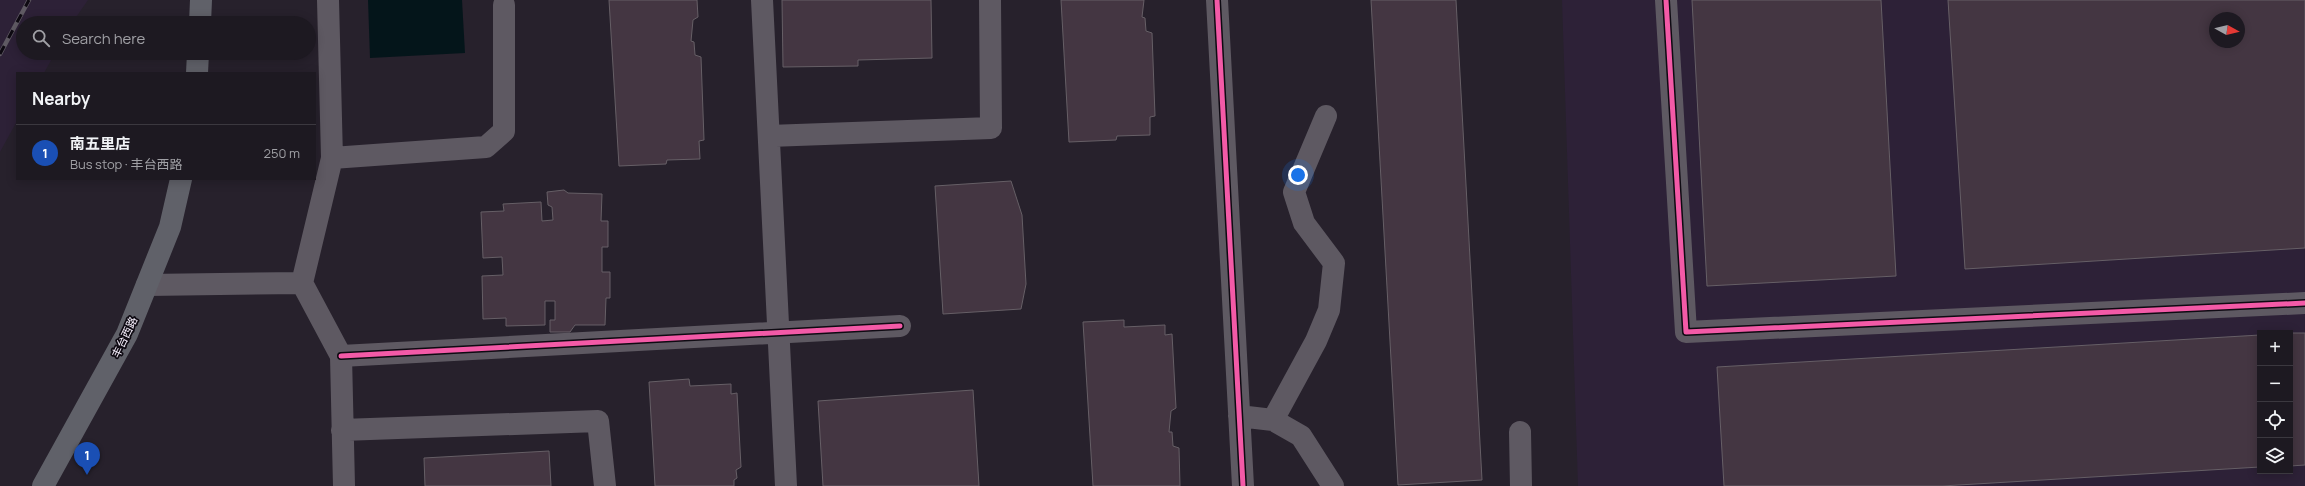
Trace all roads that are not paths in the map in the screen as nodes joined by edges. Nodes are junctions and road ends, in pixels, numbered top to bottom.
1 (201, 0) edge
2 (328, 0) edge
3 (762, 0) edge
4 (990, 0) edge
5 (1217, 0) edge
6 (1666, 0) edge
7 (504, 5) dead end
8 (200, 16) edge
9 (198, 60) edge
10 (197, 72) edge
11 (1326, 116) dead end
12 (769, 136) junction
13 (332, 158) junction
14 (180, 180) edge
15 (302, 283) junction
16 (147, 285) junction
17 (2305, 303) edge
18 (900, 326) dead end
19 (778, 333) junction
20 (340, 356) junction
21 (1239, 416) junction
22 (1273, 420) junction
23 (342, 430) junction
24 (1520, 432) dead end
25 (44, 486) edge
26 (344, 486) edge
27 (605, 486) edge
28 (786, 486) edge
29 (1243, 486) edge
30 (1333, 486) edge
31 (1520, 486) edge

1 - 8 main road
2 - 13 street
3 - 12 street
4 - 12 street
5 - 21 street
6 - 17 street
7 - 13 street
9 - 10 main road
11 - 22 street
12 - 19 street
13 - 15 street
14 - 16 main road, 丰台西路
15 - 16 street
15 - 20 street
16 - 25 main road, 丰台西路
18 - 19 street
19 - 20 street
19 - 28 street
20 - 23 street
21 - 22 street
21 - 29 street
22 - 30 street
23 - 26 street
23 - 27 street
24 - 31 street

